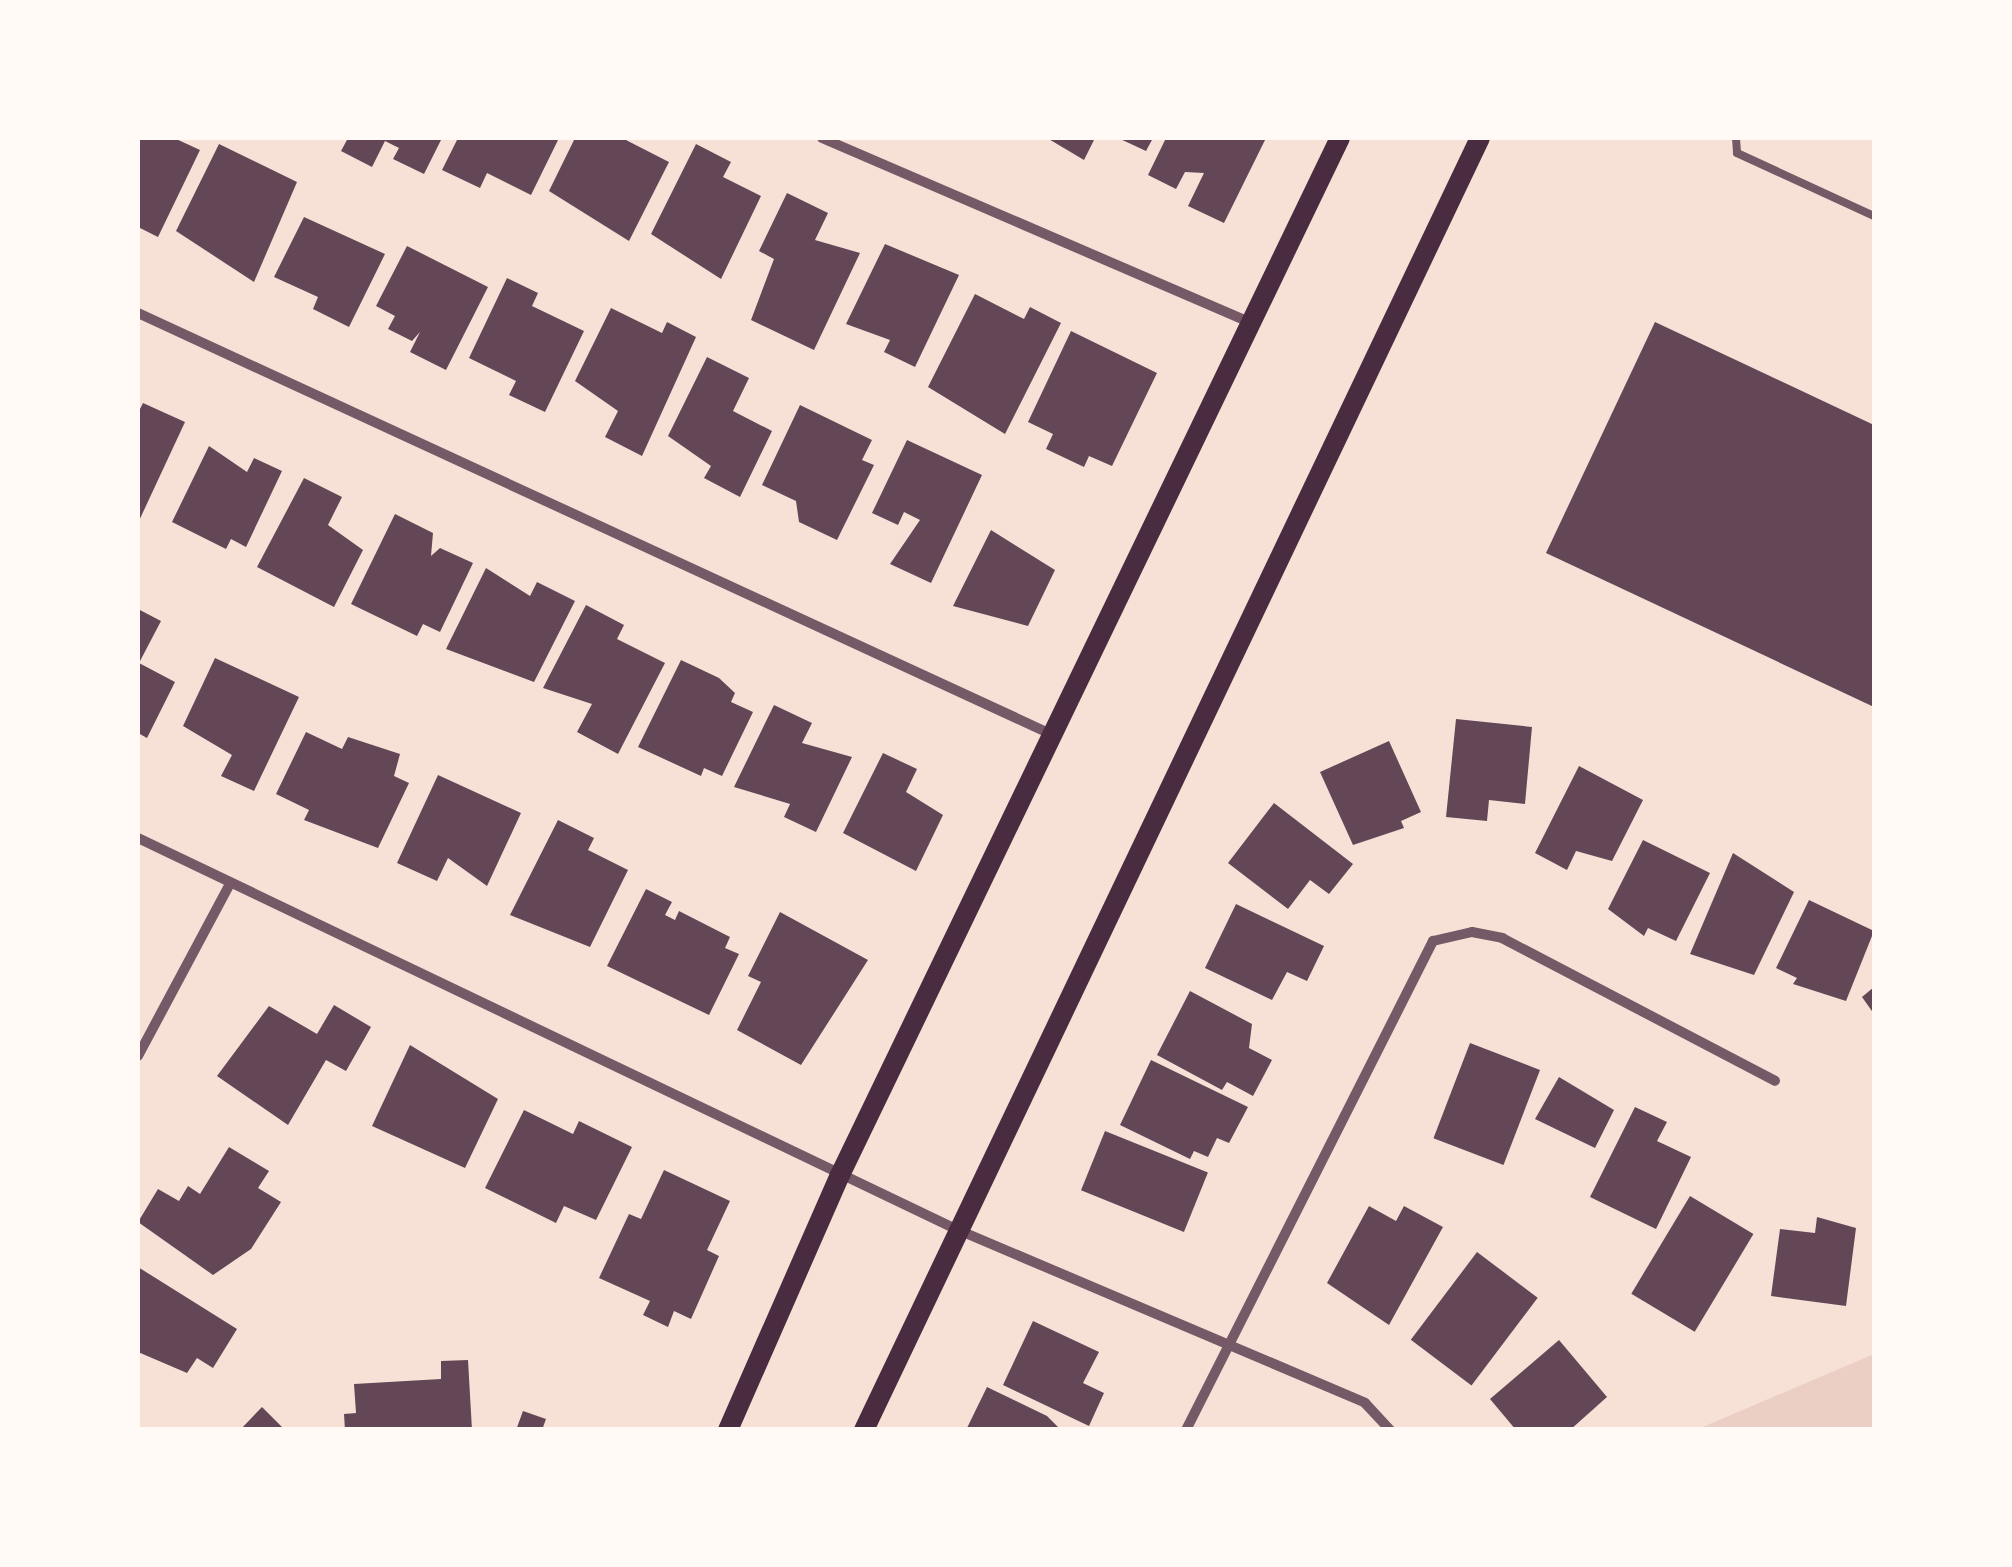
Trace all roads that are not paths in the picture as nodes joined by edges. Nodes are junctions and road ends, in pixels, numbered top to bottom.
1 (822, 138) edge
2 (1340, 138) edge
3 (1480, 138) edge
4 (1736, 138) edge
5 (1874, 216) edge
6 (138, 313) edge
7 (1250, 322) junction
8 (1054, 736) junction
9 (138, 838) edge
10 (230, 884) junction
11 (138, 1056) edge
12 (1775, 1081) dead end
13 (840, 1175) junction
14 (956, 1229) junction
15 (1227, 1345) junction
16 (728, 1430) edge
17 (864, 1430) edge
18 (1186, 1430) edge
19 (1390, 1430) edge

1 - 7 street
2 - 7 main road
3 - 14 main road
4 - 5 lane
6 - 8 street
7 - 8 main road
8 - 13 main road
9 - 10 street
10 - 11 street
10 - 13 street
12 - 15 street
13 - 14 street
13 - 16 main road
14 - 15 street
14 - 17 main road
15 - 18 street
15 - 19 street

